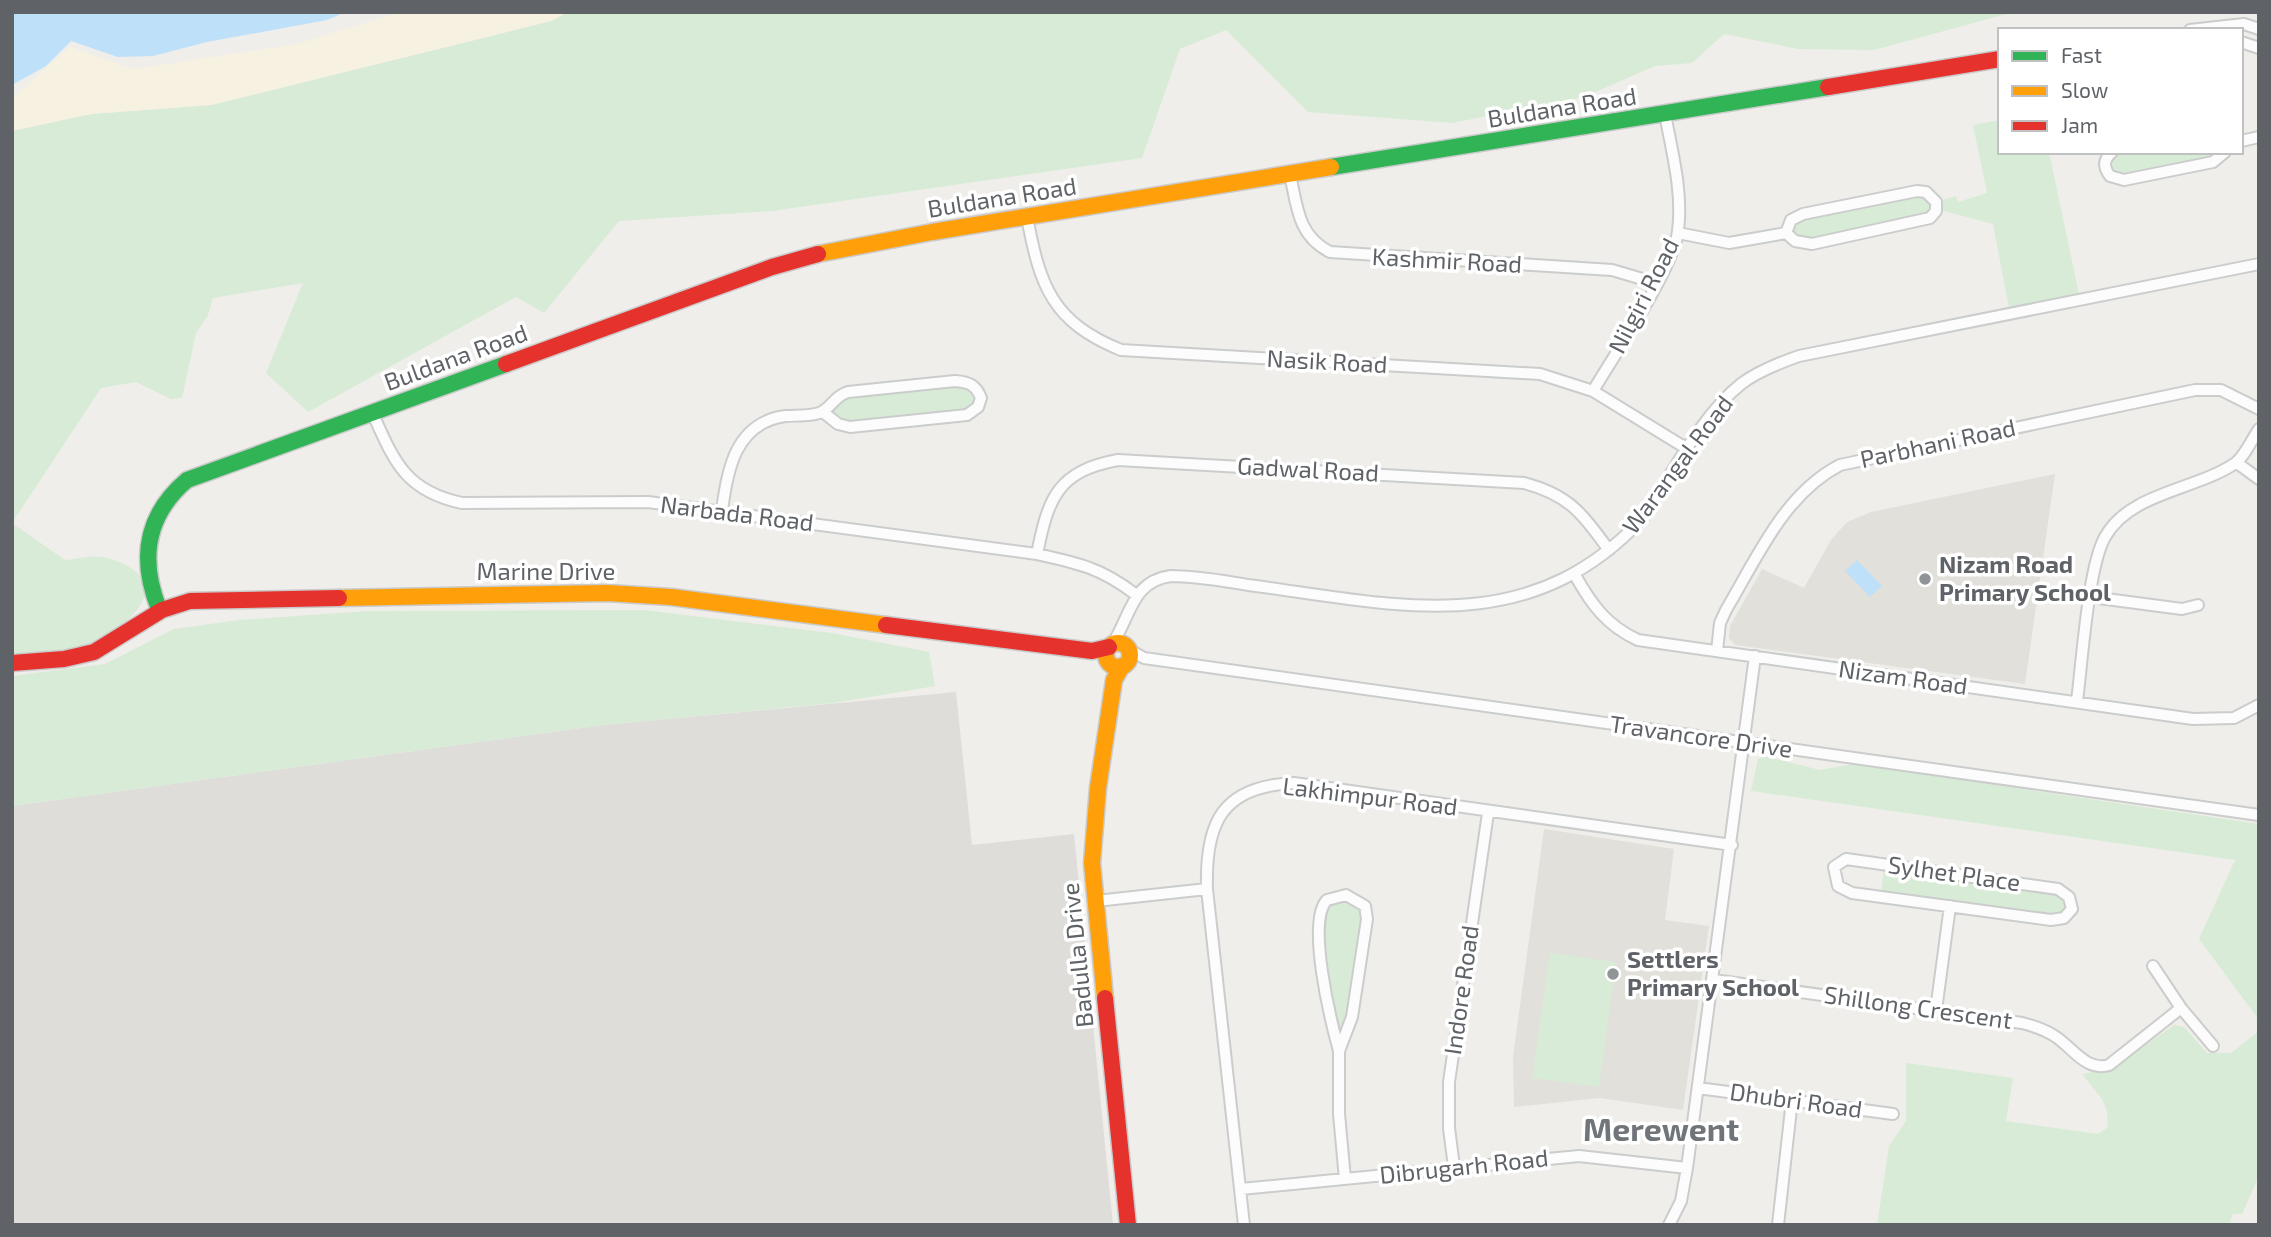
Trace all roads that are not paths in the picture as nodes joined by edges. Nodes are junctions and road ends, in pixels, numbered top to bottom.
1 (2208, 28) edge
2 (2259, 29) edge
3 (1998, 59) edge
4 (1665, 114) junction
5 (2110, 154) edge
6 (2223, 154) edge
7 (1290, 174) junction
8 (1027, 217) junction
9 (1678, 233) junction
10 (1786, 233) junction
11 (2259, 264) edge
12 (1656, 283) junction
13 (1593, 391) junction
14 (2259, 409) edge
15 (372, 412) junction
16 (823, 412) junction
17 (2259, 429) edge
18 (1689, 450) junction
19 (2236, 463) junction
20 (2259, 479) edge
21 (722, 511) junction
22 (1609, 550) junction
23 (1037, 554) junction
24 (1574, 575) junction
25 (1135, 594) junction
26 (2091, 597) junction
27 (2198, 605) dead end
28 (159, 609) junction
29 (1717, 651) junction
30 (1755, 656) junction
31 (1120, 658) junction
32 (12, 663) edge
33 (2077, 701) junction
34 (2259, 705) edge
35 (1745, 743) junction
36 (1488, 813) junction
37 (2259, 815) edge
38 (1732, 845) junction
39 (1207, 889) junction
40 (1096, 901) junction
41 (1950, 906) junction
42 (2153, 966) dead end
43 (1714, 980) junction
44 (2181, 1008) junction
45 (1936, 1010) junction
46 (2213, 1046) dead end
47 (1339, 1051) junction
48 (1698, 1088) junction
49 (1792, 1100) junction
50 (1893, 1114) dead end
51 (1454, 1167) junction
52 (1686, 1168) junction
53 (1345, 1179) junction
54 (1241, 1189) junction
55 (1128, 1225) edge
56 (1244, 1225) edge
57 (1669, 1225) edge
58 (1777, 1225) edge

1 - 2 street
3 - 4 street, Buldana Road
4 - 7 street, Buldana Road
4 - 9 street, Nilgiri Road
5 - 6 street
7 - 8 street, Buldana Road
7 - 12 street, Kashmir Road
8 - 13 street, Nasik Road
8 - 15 street, Buldana Road
9 - 10 street
9 - 12 street, Nilgiri Road
10 - 10 street
11 - 18 street, Warangal Road
12 - 13 street, Nilgiri Road
13 - 18 street, Nasik Road
14 - 29 street, Parbhani Road
15 - 21 street, Narbada Road
15 - 28 street, Buldana Road
16 - 16 street
16 - 21 street
17 - 19 street
18 - 22 street, Warangal Road
19 - 20 street
19 - 26 street
21 - 23 street, Narbada Road
22 - 23 street, Gadwal Road
22 - 24 street, Warangal Road
23 - 25 street, Narbada Road
24 - 25 street, Warangal Road
24 - 29 street, Nizam Road
25 - 31 street
26 - 27 street
26 - 33 street
28 - 31 street, Marine Drive
28 - 32 street, Marine Drive
29 - 30 street, Nizam Road
30 - 33 street, Nizam Road
30 - 35 street
31 - 35 street, Travancore Drive
31 - 40 street, Badulla Drive
33 - 34 street, Nizam Road
35 - 37 street, Travancore Drive
35 - 38 street
36 - 38 street, Lakhimpur Road
36 - 39 street, Lakhimpur Road
36 - 51 street, Indore Road
38 - 43 street
39 - 40 street
39 - 54 street, Lakhimpur Road
40 - 55 street, Badulla Drive
41 - 41 street, Sylhet Place
41 - 45 street, Sylhet Place
42 - 44 street
43 - 45 street, Shillong Crescent
43 - 48 street
44 - 45 street, Shillong Crescent
44 - 46 street
47 - 47 street
47 - 53 street
48 - 49 street, Dhubri Road
48 - 52 street
49 - 50 street, Dhubri Road
49 - 58 street
51 - 52 street, Dibrugarh Road
51 - 53 street, Dibrugarh Road
52 - 57 street
53 - 54 street, Dibrugarh Road
54 - 56 street, Lakhimpur Road

